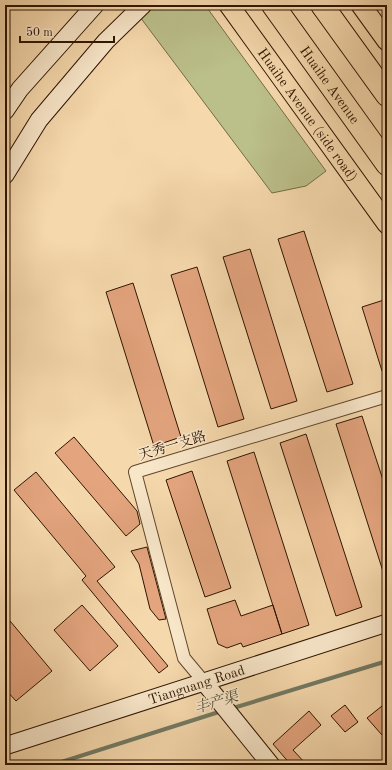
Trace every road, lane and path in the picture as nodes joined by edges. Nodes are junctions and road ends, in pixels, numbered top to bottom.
1 (95, 5) edge
2 (143, 5) edge
3 (229, 5) edge
4 (273, 5) edge
5 (322, 5) edge
6 (361, 5) edge
7 (387, 41) edge
8 (387, 95) edge
9 (5, 111) edge
10 (387, 164) edge
11 (5, 175) edge
12 (387, 224) edge
13 (387, 396) edge
14 (387, 623) edge
15 (207, 686) junction
16 (5, 746) edge
17 (271, 765) edge

1 - 9 street
2 - 11 street
3 - 12 main road, Huaihe Avenue (side road)
4 - 10 highway, Huaihe Avenue
5 - 8 highway
6 - 7 main road
13 - 15 street, 天秀一支路
14 - 15 street, Tianguang Road
15 - 16 street, Tianguang Road
15 - 17 street

